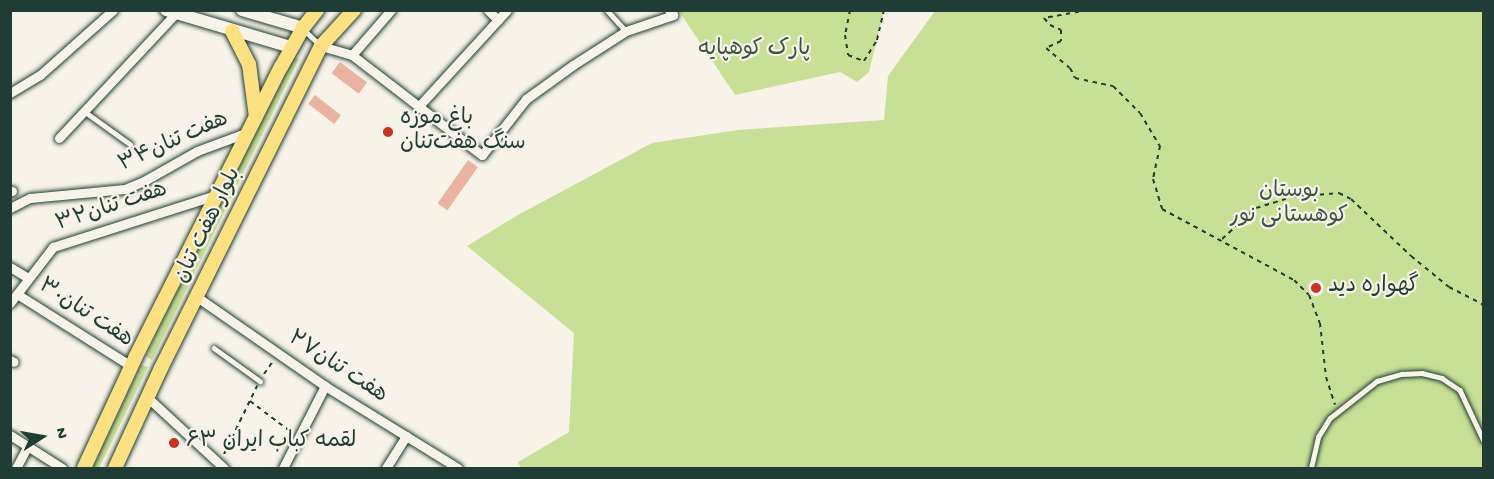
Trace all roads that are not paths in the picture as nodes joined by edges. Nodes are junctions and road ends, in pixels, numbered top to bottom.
1 (113, 10) edge
2 (242, 10) edge
3 (317, 10) edge
4 (354, 10) edge
5 (392, 10) edge
6 (488, 10) edge
7 (507, 10) edge
8 (607, 10) edge
9 (669, 10) edge
10 (171, 12) edge
11 (498, 20) junction
12 (303, 28) junction
13 (232, 31) junction
14 (626, 31) junction
15 (321, 46) junction
16 (291, 47) junction
17 (352, 55) junction
18 (10, 93) edge
19 (419, 106) junction
20 (84, 111) junction
21 (256, 117) junction
22 (248, 132) junction
23 (59, 138) dead end
24 (130, 144) dead end
25 (216, 195) junction
26 (10, 208) edge
27 (10, 267) edge
28 (28, 278) junction
29 (17, 294) junction
30 (197, 297) junction
31 (10, 303) edge
32 (214, 348) dead end
33 (131, 366) junction
34 (260, 381) road end
35 (324, 386) junction
36 (147, 397) junction
37 (10, 435) edge
38 (406, 436) junction
39 (1484, 441) edge
40 (27, 447) junction
41 (222, 466) edge
42 (16, 468) edge
43 (62, 468) edge
44 (84, 468) edge
45 (115, 468) edge
46 (283, 468) edge
47 (386, 468) edge
48 (458, 468) edge
49 (1311, 468) edge

1 - 18 street
2 - 12 main road
3 - 12 main road, بلوار هفت تنان
4 - 15 main road, بلوار هفت تنان
5 - 17 street
6 - 11 street
7 - 11 street
8 - 14 lane
9 - 14 street
10 - 13 main road
10 - 20 street
11 - 19 street
12 - 15 lane
12 - 16 main road, بلوار هفت تنان
13 - 16 main road
13 - 21 main road
14 - 19 street
15 - 17 street
15 - 30 main road, بلوار هفت تنان
16 - 21 main road, بلوار هفت تنان
17 - 19 street
20 - 23 street
20 - 24 lane
21 - 22 main road, بلوار هفت تنان
22 - 25 main road, بلوار هفت تنان
22 - 26 street, هفت تنان۳۴
25 - 28 street, هفت تنان۳۲
25 - 33 main road, بلوار هفت تنان
27 - 28 street
28 - 29 street, هفت تنان۳۲
29 - 31 street, هفت تنان۳۲
29 - 33 street, هفت تنان۳۰
30 - 35 street, هفت تنان۲۷
30 - 36 main road, بلوار هفت تنان
32 - 34 lane
33 - 44 main road, بلوار هفت تنان
35 - 38 street, هفت تنان۲۷
35 - 46 street
36 - 41 street
36 - 45 main road, بلوار هفت تنان
37 - 40 street
38 - 47 street
38 - 48 street, هفت تنان۲۷
39 - 49 lane
40 - 42 street
40 - 43 street

